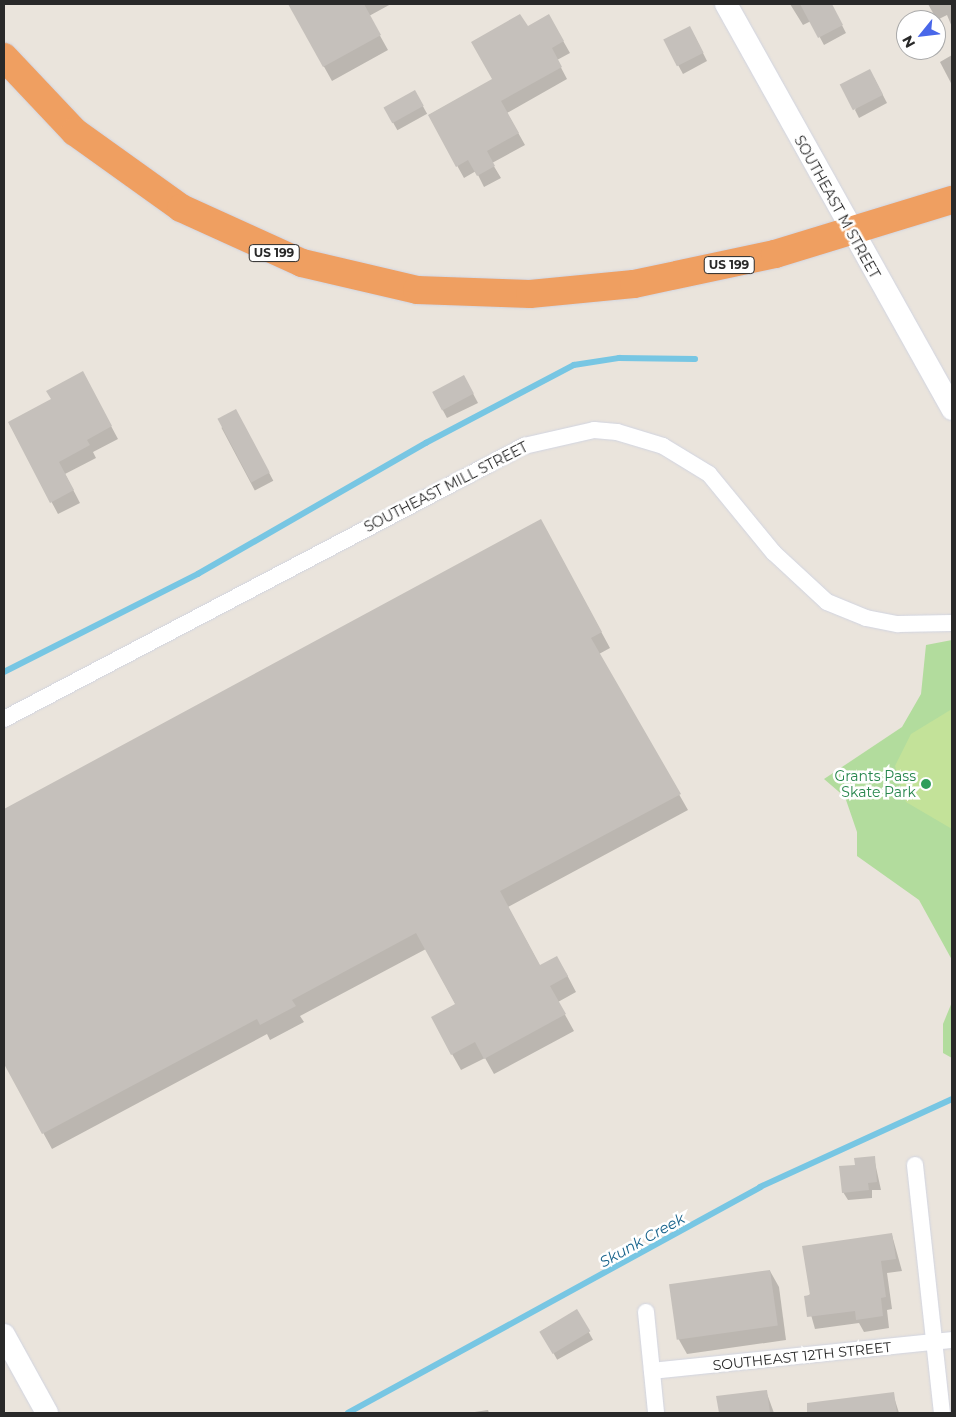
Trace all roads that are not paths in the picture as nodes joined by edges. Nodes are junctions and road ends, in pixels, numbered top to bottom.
1 (726, 4) edge
2 (4, 57) edge
3 (952, 200) edge
4 (850, 232) junction
5 (952, 409) edge
6 (952, 622) edge
7 (4, 719) edge
8 (915, 1165) dead end
9 (646, 1312) dead end
10 (4, 1335) edge
11 (952, 1340) edge
12 (935, 1342) junction
13 (652, 1371) junction
14 (47, 1413) edge
15 (656, 1413) edge
16 (942, 1413) edge

1 - 4 street, SOUTHEAST M STREET
2 - 4 highway, US 199
3 - 4 highway, US 199
4 - 5 street, SOUTHEAST M STREET
6 - 7 street, SOUTHEAST MILL STREET
8 - 12 street
9 - 13 street
10 - 14 street
11 - 12 street, SOUTHEAST 12TH STREET
12 - 13 street, SOUTHEAST 12TH STREET
12 - 16 street
13 - 15 street

